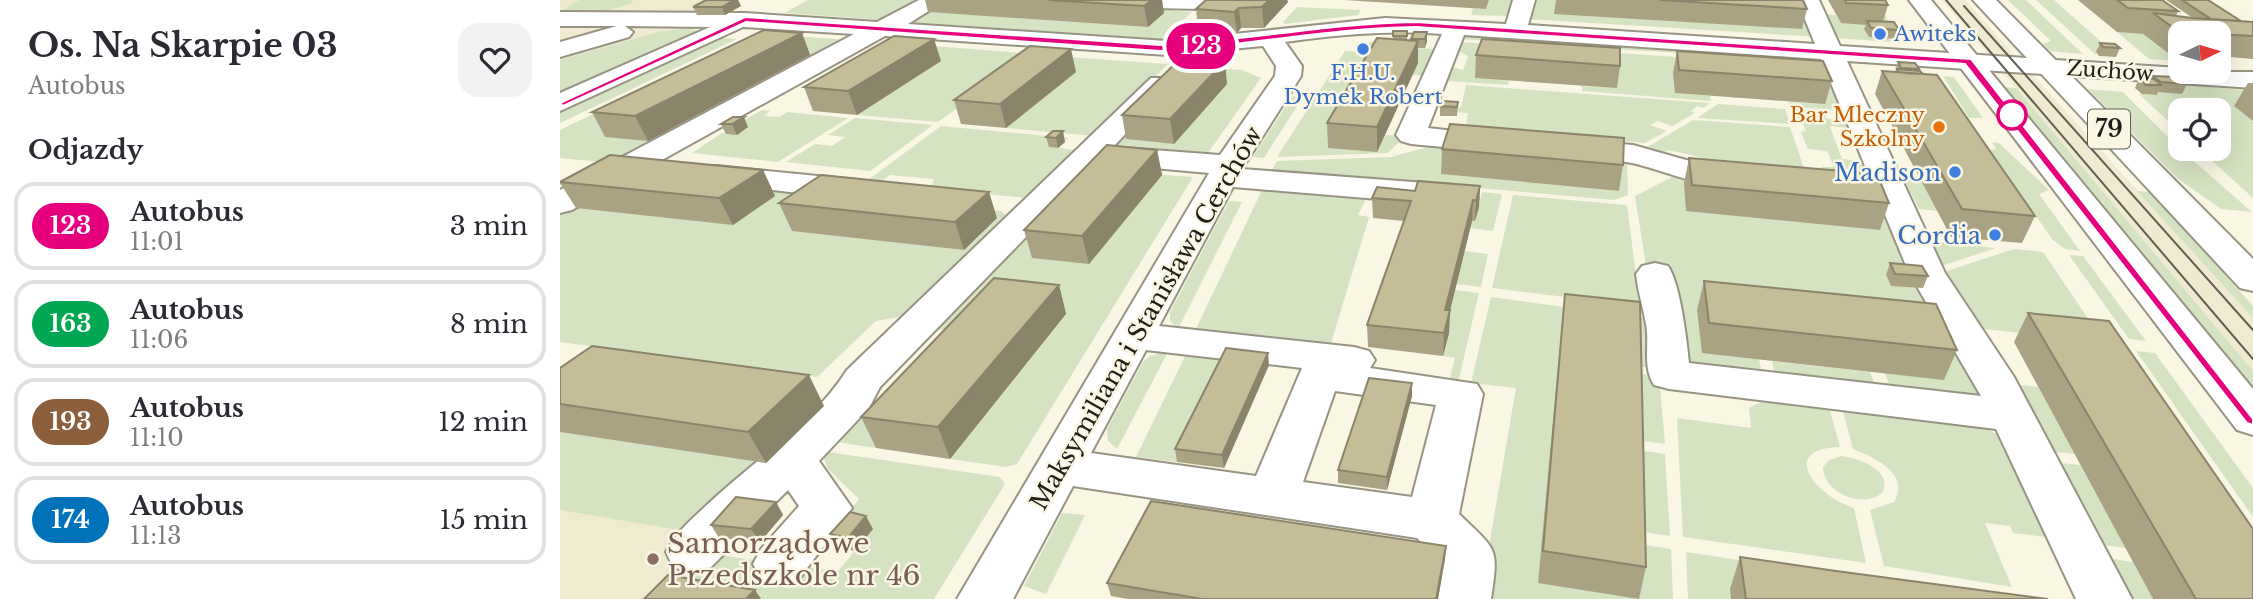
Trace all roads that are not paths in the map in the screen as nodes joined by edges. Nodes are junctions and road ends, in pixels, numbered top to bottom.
1 (789, 0) edge
2 (935, 0) edge
3 (1056, 0) edge
4 (1204, 0) edge
5 (1524, 0) edge
6 (1920, 0) edge
7 (1984, 0) edge
8 (1804, 7) edge
9 (659, 10) edge
10 (560, 19) edge
11 (745, 20) junction
12 (1456, 27) junction
13 (881, 29) junction
14 (1515, 31) junction
15 (1270, 38) junction
16 (1198, 46) junction
17 (1829, 46) junction
18 (560, 50) edge
19 (1968, 61) junction
20 (2049, 67) junction
21 (2253, 80) edge
22 (560, 103) edge
23 (1088, 155) junction
24 (628, 166) junction
25 (1226, 171) junction
26 (1765, 179) edge
27 (1853, 187) edge
28 (1892, 191) junction
29 (893, 194) edge
30 (1460, 195) edge
31 (560, 203) edge
32 (994, 204) dead end
33 (1035, 208) junction
34 (1654, 274) dead end
35 (2253, 280) edge
36 (1133, 336) junction
37 (1439, 367) dead end
38 (2011, 415) junction
39 (2253, 419) edge
40 (792, 460) junction
41 (1061, 467) junction
42 (1273, 496) junction
43 (1432, 520) junction
44 (692, 552) dead end
45 (780, 564) dead end
46 (989, 598) edge
47 (1463, 599) edge
48 (2104, 599) edge

1 - 11 street
2 - 13 street
3 - 4 street
5 - 14 street
6 - 19 street
7 - 20 street, 79
8 - 17 street
9 - 10 street, Zuchów
9 - 11 street, Zuchów
9 - 18 street
11 - 13 street, Zuchów
11 - 22 street
12 - 14 street, Zuchów
12 - 15 street, Zuchów
12 - 26 street
13 - 16 street, Zuchów
13 - 24 street
14 - 17 street, Zuchów
15 - 16 street, Zuchów
15 - 25 street, Maksymiliana i Stanisława Cerchów
16 - 23 street
17 - 19 street, Zuchów
17 - 28 street
19 - 20 street, Zuchów
19 - 39 street
20 - 21 street, Zuchów
20 - 35 street, 79
23 - 25 street
23 - 33 street
24 - 29 street
24 - 31 street
25 - 30 street
25 - 36 street, Maksymiliana i Stanisława Cerchów
27 - 28 street
28 - 38 street
32 - 33 street
33 - 40 street
34 - 38 street
36 - 37 street
36 - 41 street, Maksymiliana i Stanisława Cerchów
38 - 48 street
40 - 44 street
40 - 45 street
41 - 42 street
41 - 46 street, Maksymiliana i Stanisława Cerchów
42 - 43 street
42 - 43 street
43 - 47 street

